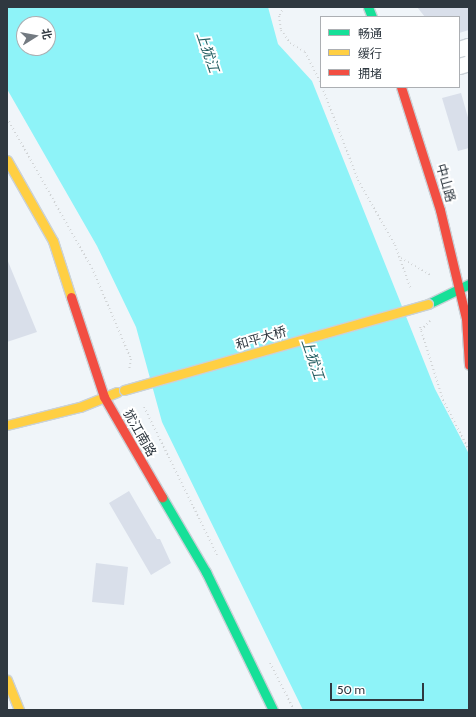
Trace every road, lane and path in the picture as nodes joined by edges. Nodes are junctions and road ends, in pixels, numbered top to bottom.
1 (284, 7) edge
2 (460, 49) edge
3 (469, 50) edge
4 (320, 82) edge
5 (322, 88) edge
6 (401, 88) edge
7 (7, 118) edge
8 (7, 160) edge
9 (400, 258) junction
10 (430, 275) dead end
11 (469, 284) edge
12 (410, 287) dead end
13 (457, 289) junction
14 (432, 319) dead end
15 (420, 327) dead end
16 (421, 330) junction
17 (469, 365) edge
18 (129, 370) dead end
19 (104, 397) junction
20 (7, 425) edge
21 (469, 450) edge
22 (7, 680) edge
23 (19, 710) edge
24 (273, 710) edge

1 - 4 path
2 - 3 street
5 - 9 path
6 - 13 street, 中山路
7 - 18 path
8 - 19 street, 犹江南路
9 - 10 path
9 - 12 path
11 - 13 street, 和平大桥
13 - 17 street, 中山路
13 - 19 street, 和平大桥, bridge
14 - 16 path
15 - 16 path
16 - 21 path
19 - 20 street, 和平大桥
19 - 24 street, 犹江南路
22 - 23 street

